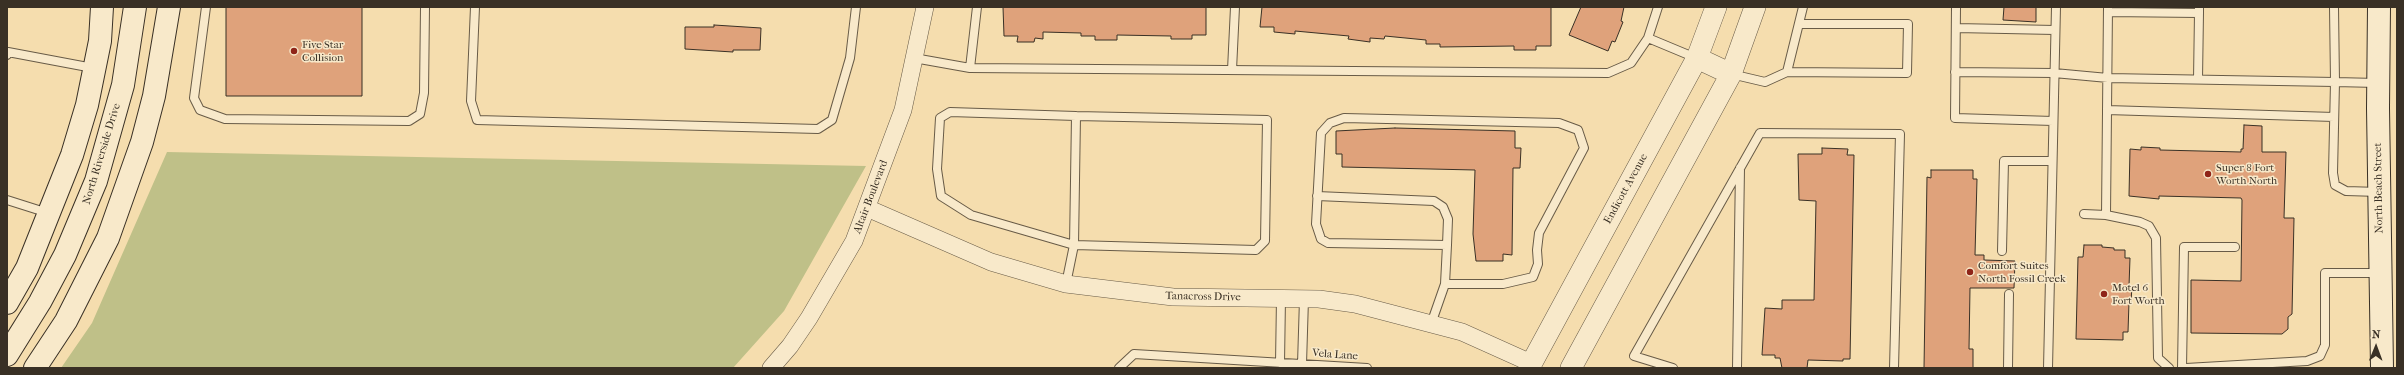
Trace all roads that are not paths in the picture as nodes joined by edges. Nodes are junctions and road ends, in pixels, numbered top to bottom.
1 (102, 7) edge
2 (135, 7) edge
3 (169, 7) edge
4 (206, 7) edge
5 (425, 7) edge
6 (475, 7) edge
7 (856, 7) edge
8 (924, 7) edge
9 (977, 7) edge
10 (1236, 7) edge
11 (1658, 7) edge
12 (1716, 7) edge
13 (1755, 7) edge
14 (1803, 7) edge
15 (1956, 7) edge
16 (2056, 7) edge
17 (2334, 7) edge
18 (2379, 7) edge
19 (2108, 10) edge
20 (2199, 10) edge
21 (1799, 24) junction
22 (1956, 28) junction
23 (2055, 30) junction
24 (1648, 38) junction
25 (7, 52) edge
26 (914, 58) junction
27 (1697, 58) junction
28 (94, 68) junction
29 (970, 68) junction
30 (1232, 70) junction
31 (1787, 72) junction
32 (1955, 72) junction
33 (2054, 73) junction
34 (1732, 74) junction
35 (2108, 78) junction
36 (2198, 79) junction
37 (2335, 82) junction
38 (2378, 83) junction
39 (2107, 110) junction
40 (1076, 116) junction
41 (2334, 117) junction
42 (2053, 121) junction
43 (2052, 161) junction
44 (1740, 167) junction
45 (2379, 192) junction
46 (1317, 196) junction
47 (7, 200) edge
48 (867, 208) junction
49 (49, 213) junction
50 (2084, 214) dead end
51 (2106, 215) junction
52 (1074, 245) junction
53 (1447, 245) junction
54 (2235, 247) dead end
55 (2002, 251) dead end
56 (2380, 273) junction
57 (1066, 284) junction
58 (1445, 284) junction
59 (2009, 294) dead end
60 (1281, 298) junction
61 (1304, 299) junction
62 (7, 303) edge
63 (1431, 324) junction
64 (7, 355) edge
65 (1280, 363) junction
66 (1302, 364) junction
67 (1534, 366) edge
68 (35, 368) edge
69 (771, 368) edge
70 (1120, 368) edge
71 (1367, 368) edge
72 (1571, 368) edge
73 (1673, 368) edge
74 (1737, 368) edge
75 (1894, 368) edge
76 (2008, 368) edge
77 (2048, 368) edge
78 (2169, 368) edge
79 (2182, 368) edge
80 (2186, 368) edge
81 (2382, 368) edge

1 - 28 main road
2 - 64 main road, North Riverside Drive
3 - 68 main road
4 - 5 lane
6 - 7 lane
8 - 26 street, Altair Boulevard
9 - 29 lane
10 - 30 lane
11 - 24 lane
12 - 27 street, Endicott Avenue
13 - 34 street
14 - 21 lane
15 - 22 lane
16 - 23 lane
17 - 37 lane
18 - 38 main road, North Beach Street
19 - 20 lane
19 - 35 lane
20 - 36 lane
21 - 31 lane
21 - 31 lane
22 - 23 lane
22 - 32 lane
23 - 33 lane
24 - 27 lane
24 - 30 lane
25 - 28 lane
26 - 29 lane
26 - 48 street, Altair Boulevard
27 - 34 street
27 - 67 street, Endicott Avenue
28 - 49 main road
29 - 30 lane
31 - 34 lane
32 - 33 lane
32 - 42 lane
33 - 35 lane
33 - 42 lane
34 - 72 street
35 - 36 lane
35 - 39 lane
36 - 37 lane
37 - 38 lane
37 - 41 lane
38 - 45 main road, North Beach Street
39 - 41 lane
39 - 51 lane
40 - 52 lane
40 - 52 lane
40 - 52 lane
41 - 45 lane
42 - 43 lane
43 - 55 lane
43 - 77 lane
44 - 73 lane
44 - 74 lane
44 - 75 lane
45 - 56 main road, North Beach Street
46 - 53 lane
46 - 53 lane
46 - 58 lane
47 - 49 lane
48 - 57 street, Tanacross Drive
48 - 69 street, Altair Boulevard
49 - 62 main road
50 - 51 lane
51 - 78 lane
52 - 57 lane
53 - 58 lane
54 - 79 lane
56 - 80 lane
56 - 81 main road, North Beach Street
57 - 60 street, Tanacross Drive
58 - 63 lane
59 - 76 lane
60 - 61 street, Tanacross Drive
60 - 65 lane
61 - 63 street, Tanacross Drive
61 - 66 lane
63 - 67 street, Tanacross Drive
65 - 66 lane, Vela Lane
65 - 70 lane, Vela Lane
66 - 71 lane, Vela Lane

